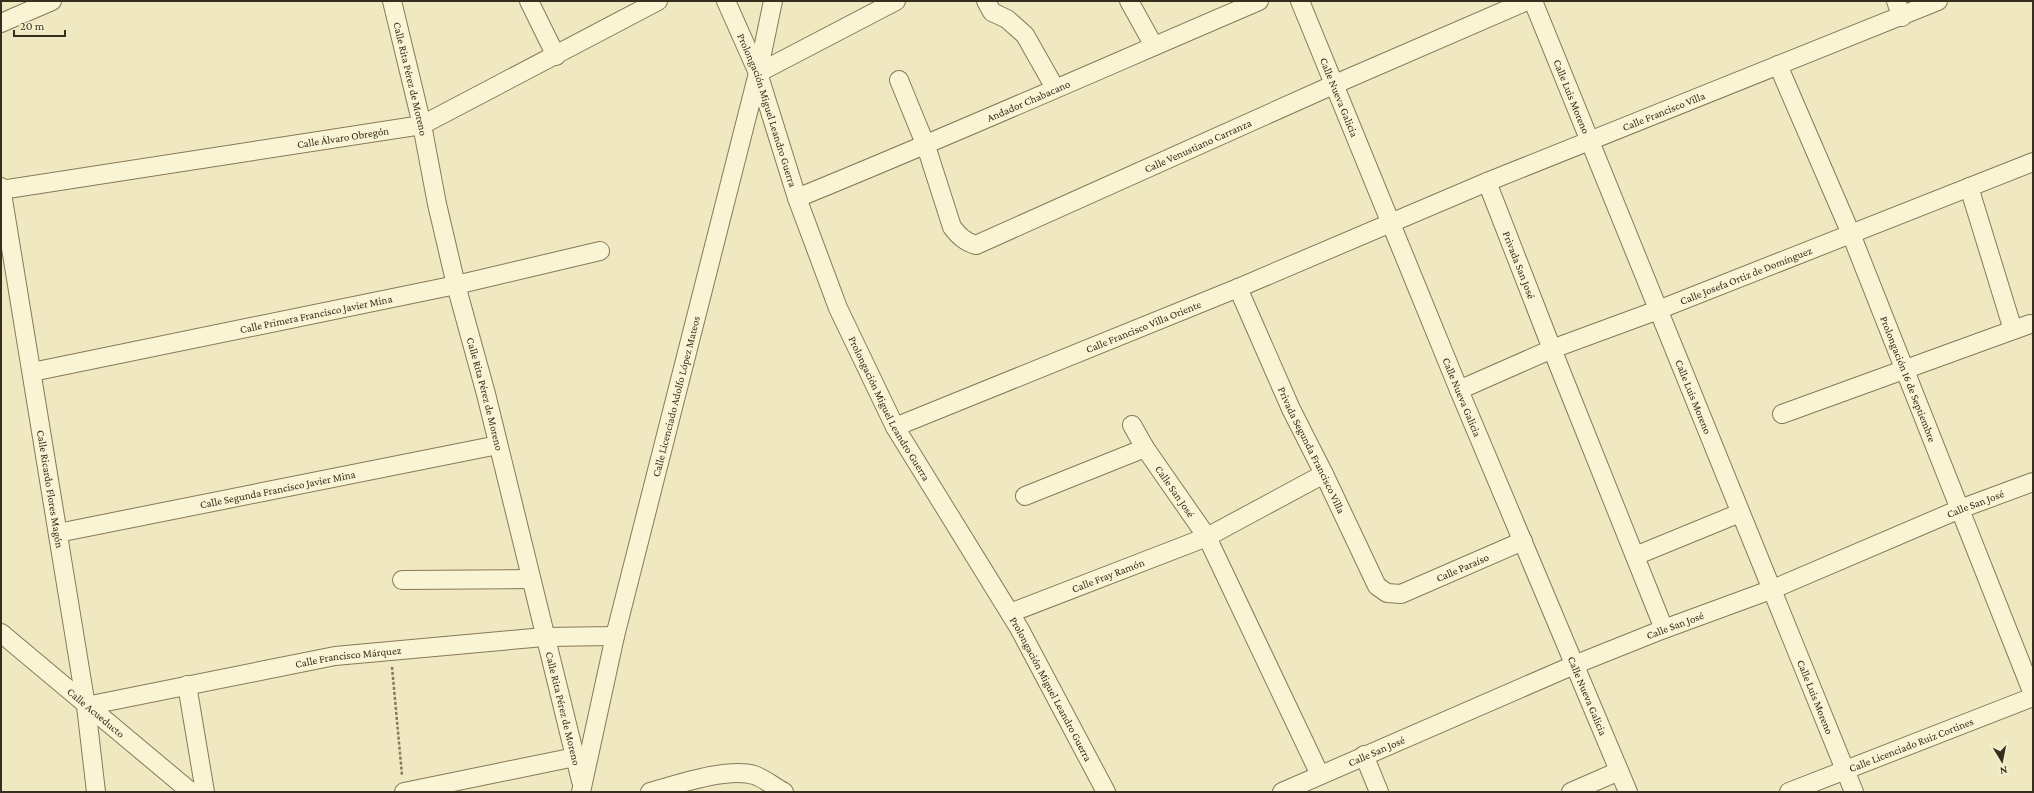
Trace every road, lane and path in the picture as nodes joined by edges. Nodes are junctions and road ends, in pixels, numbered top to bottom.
1 (52, 1) edge
2 (392, 1) edge
3 (529, 1) edge
4 (658, 1) edge
5 (726, 1) edge
6 (773, 1) edge
7 (986, 1) edge
8 (1129, 1) edge
9 (1259, 1) edge
10 (1300, 1) edge
11 (1527, 1) edge
12 (1533, 1) edge
13 (1938, 1) edge
14 (884, 4) edge
15 (1899, 9) edge
16 (2, 24) edge
17 (1154, 46) junction
18 (556, 56) junction
19 (1778, 65) junction
20 (758, 73) junction
21 (899, 80) dead end
22 (1333, 84) junction
23 (1055, 88) junction
24 (422, 125) junction
25 (1590, 141) junction
26 (926, 146) junction
27 (2033, 162) edge
28 (1488, 182) junction
29 (1969, 187) junction
30 (1, 189) edge
31 (797, 198) junction
32 (1391, 224) junction
33 (1851, 234) junction
34 (600, 251) dead end
35 (456, 285) junction
36 (1238, 288) junction
37 (1658, 310) junction
38 (1552, 349) junction
39 (1904, 369) junction
40 (32, 372) junction
41 (1460, 390) junction
42 (1782, 414) dead end
43 (1132, 425) dead end
44 (895, 427) junction
45 (498, 445) junction
46 (1145, 448) junction
47 (1324, 474) junction
48 (2033, 482) edge
49 (1025, 496) dead end
50 (1960, 509) junction
51 (1740, 513) junction
52 (58, 532) junction
53 (1207, 537) junction
54 (1523, 541) junction
55 (1635, 556) junction
56 (530, 579) junction
57 (402, 580) dead end
58 (1773, 589) junction
59 (1401, 594) joint
60 (1010, 613) junction
61 (1664, 629) junction
62 (1, 633) edge
63 (615, 636) junction
64 (544, 637) junction
65 (390, 650) junction
66 (1574, 665) junction
67 (187, 685) junction
68 (2033, 695) edge
69 (86, 706) junction
70 (1364, 755) junction
71 (575, 757) junction
72 (1845, 770) junction
73 (1619, 771) junction
74 (1320, 774) junction
75 (403, 784) edge
76 (582, 789) edge
77 (96, 792) edge
78 (191, 792) edge
79 (205, 792) edge
80 (650, 792) edge
81 (784, 792) edge
82 (1106, 792) edge
83 (1282, 792) edge
84 (1379, 792) edge
85 (1571, 792) edge
86 (1628, 792) edge
87 (1789, 792) edge
88 (1854, 792) edge

1 - 16 street
2 - 24 street, Calle Rita Pérez de Moreno
3 - 18 street
4 - 18 street, Calle Álvaro Obregón
5 - 20 street, Prolongación Miguel Leandro Guerra
6 - 20 street, Calle Licenciado Adolfo López Mateos
7 - 23 street
8 - 17 street
9 - 17 street, Andador Chabacano
10 - 22 street, Calle Nueva Galicia
11 - 22 street, Calle Venustiano Carranza
12 - 25 street, Calle Luis Moreno
13 - 15 street, Calle Francisco Villa
14 - 20 street
15 - 19 street, Calle Francisco Villa
17 - 23 street, Andador Chabacano
18 - 24 street, Calle Álvaro Obregón
19 - 25 street, Calle Francisco Villa
19 - 33 street, Prolongación 16 de Septiembre
20 - 31 street, Prolongación Miguel Leandro Guerra
20 - 63 street, Calle Licenciado Adolfo López Mateos
21 - 26 street, Calle Venustiano Carranza
22 - 26 street, Calle Venustiano Carranza
22 - 32 street, Calle Nueva Galicia
23 - 26 street, Andador Chabacano
24 - 30 street, Calle Álvaro Obregón
24 - 35 street, Calle Rita Pérez de Moreno
25 - 28 street, Calle Francisco Villa
25 - 37 street, Calle Luis Moreno
26 - 31 street, Andador Chabacano
27 - 29 street, Calle Josefa Ortiz de Domínguez
28 - 32 street, Calle Francisco Villa
28 - 38 street, Privada San José
29 - 33 street, Calle Josefa Ortiz de Domínguez
29 - 39 street
30 - 40 street, Calle Ricardo Flores Magón
31 - 44 street, Prolongación Miguel Leandro Guerra
32 - 36 street, Calle Francisco Villa Oriente
32 - 41 street, Calle Nueva Galicia
33 - 37 street, Calle Josefa Ortiz de Domínguez
33 - 39 street, Prolongación 16 de Septiembre
34 - 35 street, Calle Primera Francisco Javier Mina
35 - 40 street, Calle Primera Francisco Javier Mina
35 - 45 street, Calle Rita Pérez de Moreno
36 - 44 street, Calle Francisco Villa Oriente
36 - 47 street, Privada Segunda Francisco Villa
37 - 38 street, Calle Josefa Ortiz de Domínguez
37 - 51 street, Calle Luis Moreno
38 - 41 street, Calle Josefa Ortiz de Domínguez
38 - 55 street
39 - 42 street
39 - 50 street, Prolongación 16 de Septiembre
40 - 52 street, Calle Ricardo Flores Magón
41 - 54 street, Calle Nueva Galicia
43 - 46 street, Calle San José
44 - 60 street, Prolongación Miguel Leandro Guerra
45 - 52 street, Calle Segunda Francisco Javier Mina
45 - 56 street, Calle Rita Pérez de Moreno
46 - 49 street
46 - 53 street, Calle San José
47 - 53 street, Calle Fray Ramón
47 - 59 street, Privada Segunda Francisco Villa
48 - 50 street, Calle San José
50 - 58 street, Calle San José
50 - 68 street, Prolongación 16 de Septiembre
51 - 55 street
51 - 58 street, Calle Luis Moreno
52 - 69 street, Calle Ricardo Flores Magón
53 - 60 street, Calle Fray Ramón
53 - 74 street, Calle San José
54 - 59 street, Calle Paraíso
54 - 66 street, Calle Nueva Galicia
55 - 61 street
56 - 57 street
56 - 64 street, Calle Rita Pérez de Moreno
58 - 61 street, Calle San José
58 - 72 street, Calle Luis Moreno
60 - 82 street, Prolongación Miguel Leandro Guerra
61 - 66 street, Calle San José
62 - 69 street, Calle Acueducto
63 - 64 street, Calle Francisco Márquez
63 - 76 street, Calle Licenciado Adolfo López Mateos
64 - 65 street, Calle Francisco Márquez
64 - 71 street, Calle Rita Pérez de Moreno
65 - 67 street, Calle Francisco Márquez
65 - 75 path
66 - 70 street, Calle San José
66 - 73 street, Calle Nueva Galicia
67 - 69 street, Calle Francisco Márquez
67 - 79 street
68 - 72 street, Calle Licenciado Ruiz Cortines
69 - 77 street, Calle Ricardo Flores Magón
69 - 78 street, Calle Acueducto
70 - 74 street, Calle San José
70 - 84 street
71 - 75 street
71 - 76 street, Calle Rita Pérez de Moreno
72 - 87 street, Calle Licenciado Ruiz Cortines
72 - 88 street, Calle Luis Moreno
73 - 85 street
73 - 86 street, Calle Nueva Galicia
74 - 83 street, Calle San José
80 - 81 street

